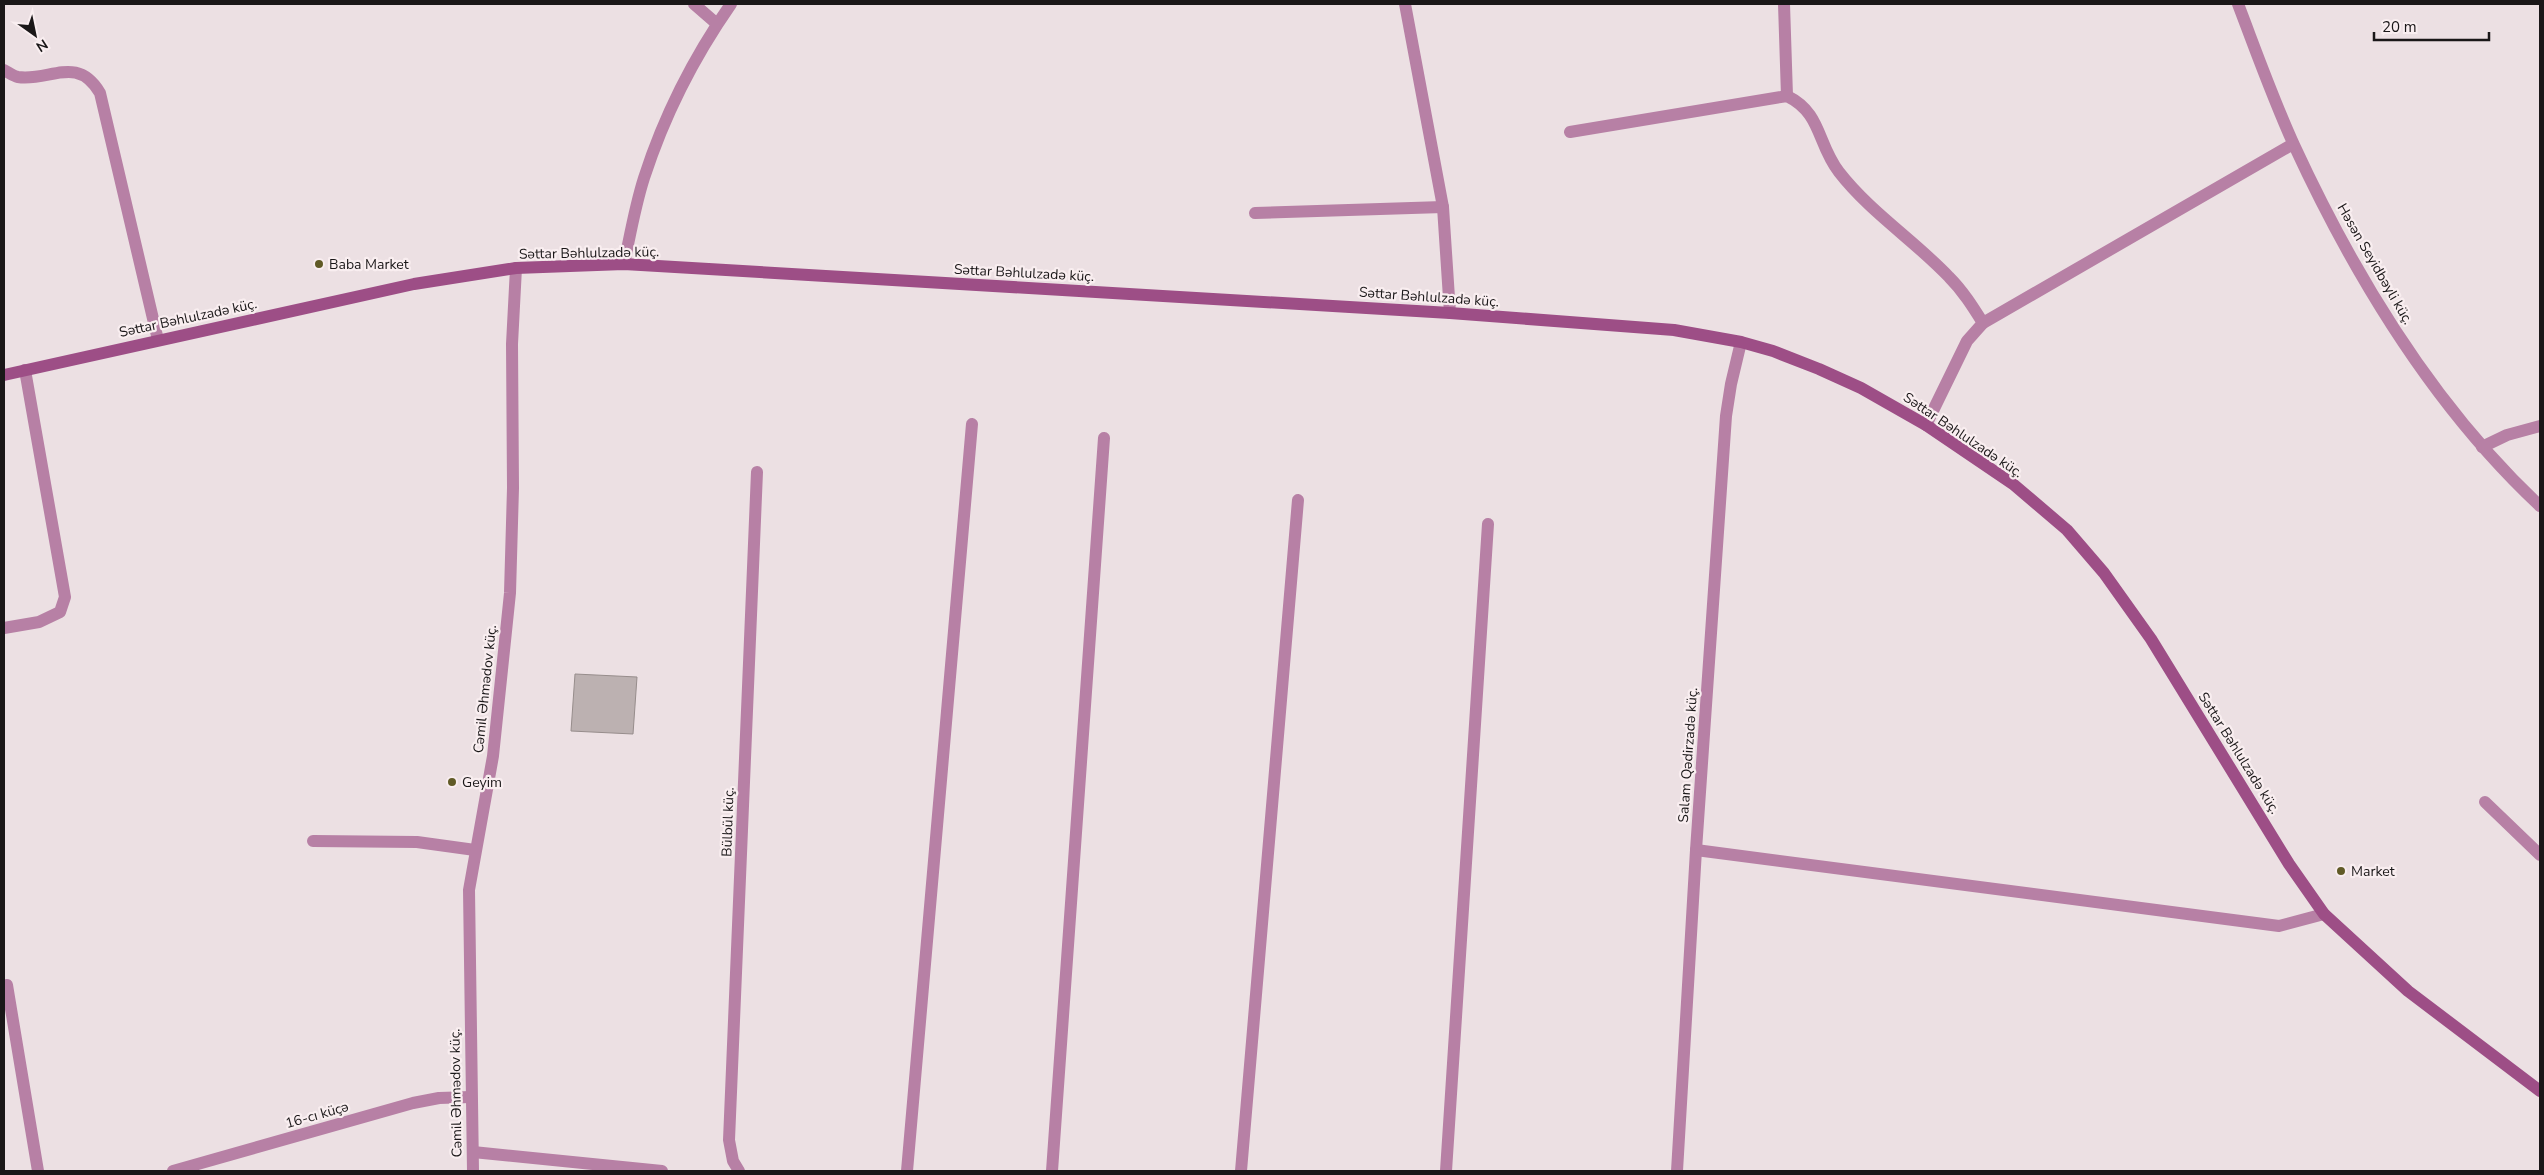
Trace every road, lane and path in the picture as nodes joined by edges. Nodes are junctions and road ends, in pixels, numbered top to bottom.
1 (694, 4) edge
2 (731, 4) edge
3 (1405, 4) edge
4 (1784, 4) edge
5 (2238, 4) edge
6 (716, 24) junction
7 (4, 70) edge
8 (1787, 96) junction
9 (1570, 132) dead end
10 (2293, 144) junction
11 (1443, 207) junction
12 (1255, 213) dead end
13 (624, 264) junction
14 (516, 268) junction
15 (1450, 313) junction
16 (1984, 323) junction
17 (158, 340) junction
18 (1741, 342) junction
19 (25, 370) junction
20 (4, 375) edge
21 (972, 424) dead end
22 (1926, 425) junction
23 (2540, 426) edge
24 (1104, 438) dead end
25 (2482, 447) junction
26 (757, 472) dead end
27 (1298, 500) dead end
28 (2540, 506) edge
29 (1488, 524) dead end
30 (4, 628) edge
31 (2485, 802) dead end
32 (313, 841) dead end
33 (475, 850) junction
34 (1696, 850) junction
35 (2540, 855) edge
36 (2324, 914) junction
37 (8, 985) dead end
38 (2540, 1091) edge
39 (471, 1097) junction
40 (472, 1152) junction
41 (38, 1171) edge
42 (173, 1171) edge
43 (473, 1171) edge
44 (662, 1171) edge
45 (739, 1171) edge
46 (907, 1171) edge
47 (1052, 1171) edge
48 (1241, 1171) edge
49 (1446, 1171) edge
50 (1678, 1171) edge

1 - 6 street
2 - 6 street
3 - 11 street
4 - 8 street
5 - 10 street, Həsən Seyidbəyli küç.
6 - 13 street
7 - 17 street
8 - 9 street
8 - 16 street
10 - 16 street
10 - 25 street, Həsən Seyidbəyli küç.
11 - 12 street
11 - 15 street
13 - 14 street, Səttar Bəhlulzadə küç.
13 - 15 street, Səttar Bəhlulzadə küç.
14 - 17 street, Səttar Bəhlulzadə küç.
14 - 33 street, Cəmil Əhmədov küç.
15 - 18 street, Səttar Bəhlulzadə küç.
16 - 22 street
17 - 19 street, Səttar Bəhlulzadə küç.
18 - 22 street, Səttar Bəhlulzadə küç.
18 - 34 street, Salam Qədirzadə küç.
19 - 20 street, Səttar Bəhlulzadə küç.
19 - 30 street
21 - 46 street
22 - 36 street, Səttar Bəhlulzadə küç.
23 - 25 street
24 - 47 street
25 - 28 street, Həsən Seyidbəyli küç.
26 - 45 street, Bülbül küç.
27 - 48 street
29 - 49 street
31 - 35 street
32 - 33 street
33 - 39 street, Cəmil Əhmədov küç.
34 - 36 street
34 - 50 street, Salam Qədirzadə küç.
36 - 38 street, Səttar Bəhlulzadə küç.
37 - 41 street
39 - 40 street, Cəmil Əhmədov küç.
39 - 42 street, 16-cı küçə
40 - 43 street, Cəmil Əhmədov küç.
40 - 44 street

